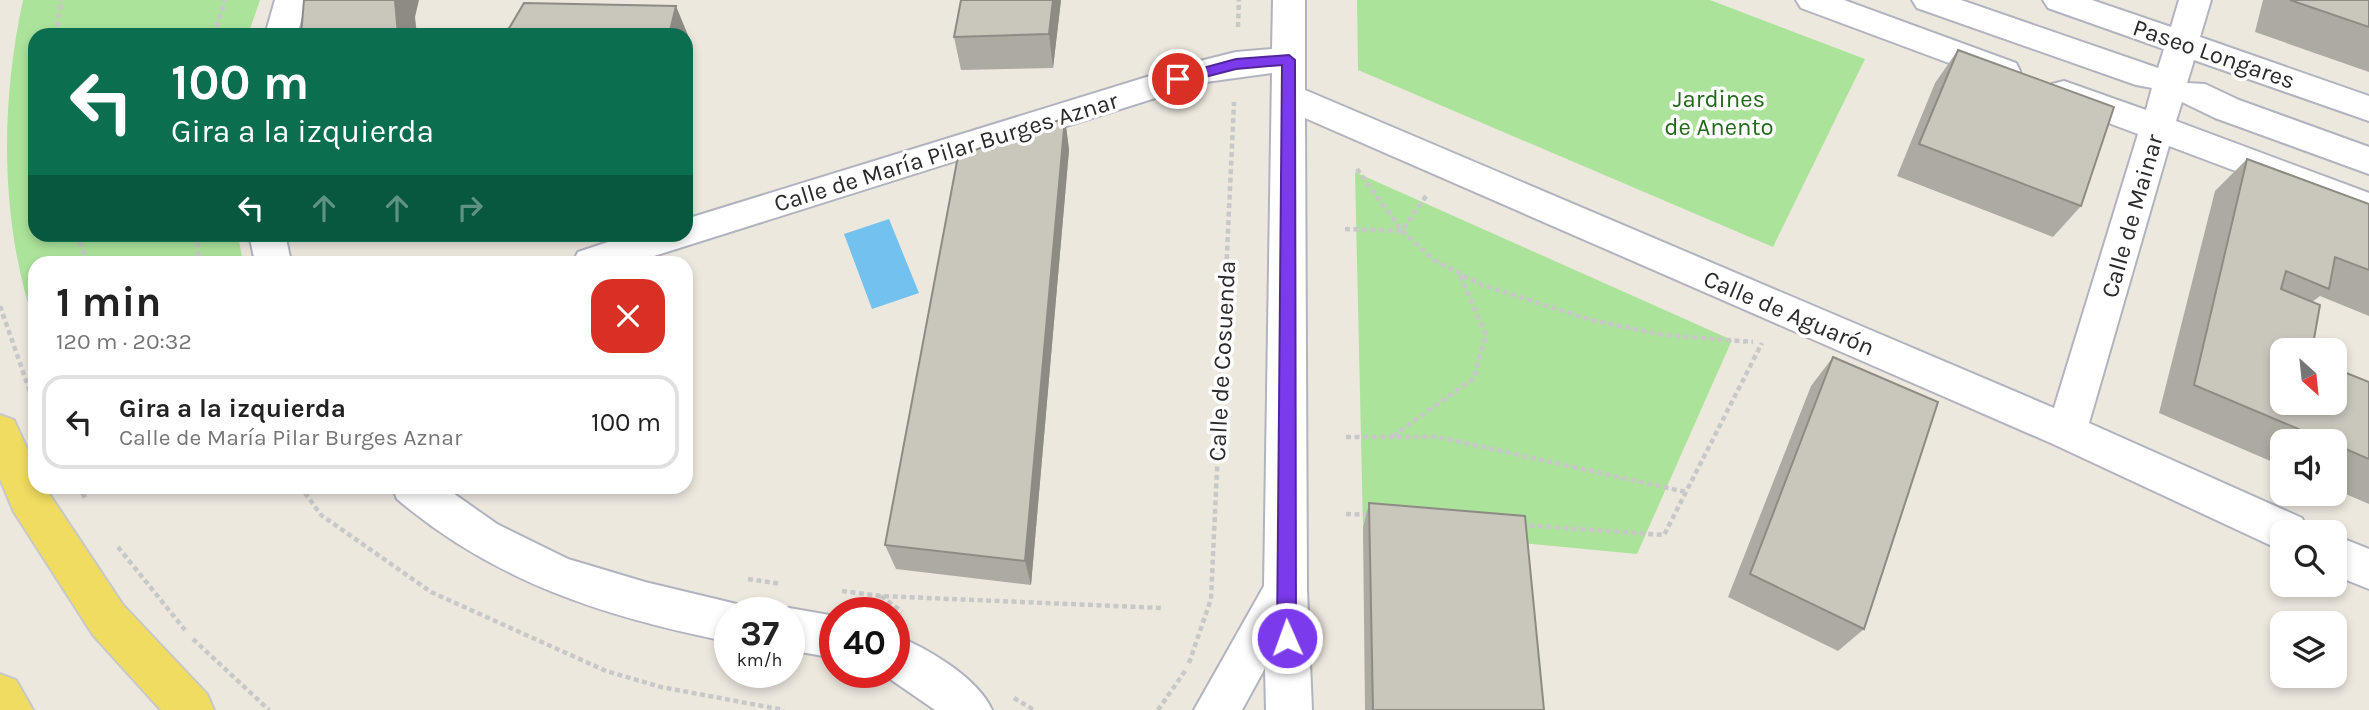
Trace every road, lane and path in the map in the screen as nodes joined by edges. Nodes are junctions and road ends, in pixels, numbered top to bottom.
1 (61, 0) edge
2 (225, 0) edge
3 (291, 0) edge
4 (1239, 0) edge
5 (1289, 0) edge
6 (1812, 0) edge
7 (1928, 0) edge
8 (2059, 0) edge
9 (2195, 0) edge
10 (58, 28) edge
11 (216, 28) edge
12 (283, 28) edge
13 (2183, 43) junction
14 (1289, 60) junction
15 (1236, 64) junction
16 (2148, 77) dead end
17 (2193, 93) dead end
18 (1289, 97) junction
19 (2369, 108) edge
20 (2158, 128) junction
21 (2369, 160) edge
22 (1353, 163) dead end
23 (1429, 191) dead end
24 (2369, 207) edge
25 (1345, 229) dead end
26 (693, 231) edge
27 (1402, 231) junction
28 (655, 242) edge
29 (610, 256) edge
30 (1459, 272) junction
31 (0, 306) edge
32 (28, 388) edge
33 (0, 432) edge
34 (2067, 432) junction
35 (1346, 437) dead end
36 (1392, 437) junction
37 (1686, 492) junction
38 (83, 494) edge
39 (306, 494) edge
40 (423, 494) edge
41 (88, 502) dead end
42 (1346, 514) dead end
43 (1373, 516) edge
44 (2270, 524) edge
45 (1512, 525) edge
46 (116, 545) dead end
47 (2347, 560) edge
48 (2369, 569) edge
49 (745, 579) dead end
50 (786, 584) dead end
51 (1285, 590) junction
52 (840, 591) dead end
53 (1162, 608) dead end
54 (714, 618) edge
55 (910, 667) edge
56 (0, 696) edge
57 (762, 708) edge
58 (10, 710) edge
59 (191, 710) edge
60 (269, 710) edge
61 (784, 710) edge
62 (968, 710) edge
63 (1158, 710) edge
64 (1217, 710) edge
65 (1289, 710) edge

1 - 10 path
2 - 11 path
3 - 12 street
4 - 15 path, Calle de Cosuenda
5 - 14 street
6 - 20 street
7 - 16 street, Paseo Longares
8 - 13 street, Paseo Longares
9 - 13 street, Calle de Mainar
13 - 19 street, Paseo Longares
13 - 20 street, Calle de Mainar
14 - 15 street, Calle de María Pilar Burges Aznar
14 - 18 street
15 - 26 street, Calle de María Pilar Burges Aznar
15 - 63 path, Calle de Cosuenda
17 - 21 street, Paseo Longares
18 - 34 street, Calle de Aguarón
18 - 51 street
20 - 24 street
20 - 34 street, Calle de Mainar
22 - 27 path
23 - 27 path
25 - 27 path
27 - 30 path
28 - 29 street
30 - 36 path
30 - 37 path
31 - 32 path
33 - 59 main road
34 - 44 street, Calle de Aguarón
35 - 36 path
36 - 37 path
37 - 45 path
38 - 41 path
39 - 57 path
40 - 54 street
42 - 43 path
46 - 60 path
47 - 48 street
49 - 50 path
51 - 64 street
51 - 65 street
52 - 53 path
55 - 62 street
56 - 58 main road
57 - 61 path

